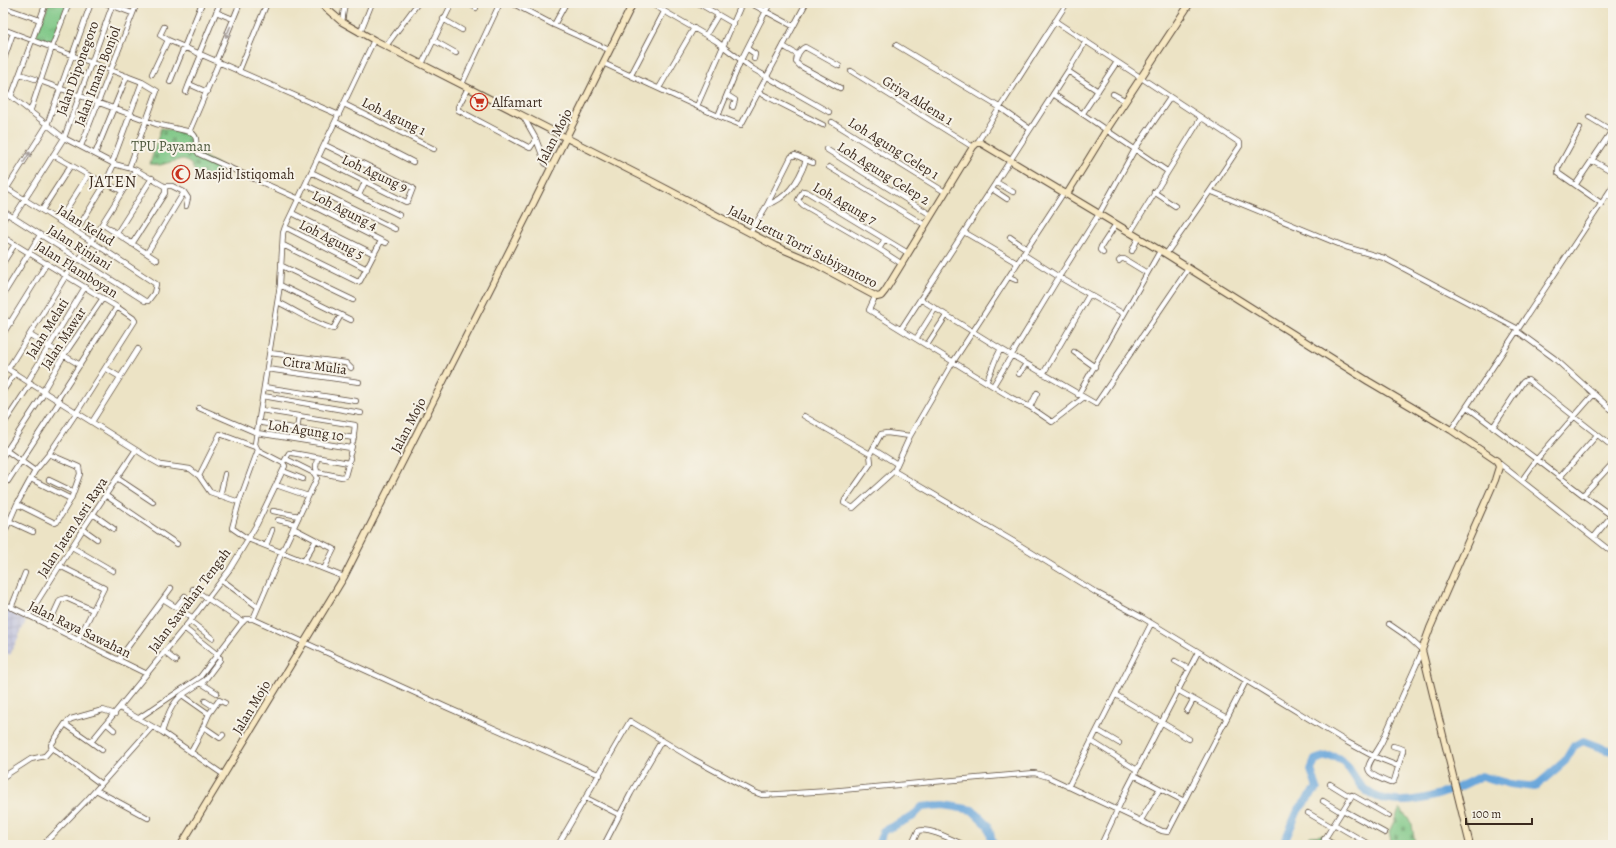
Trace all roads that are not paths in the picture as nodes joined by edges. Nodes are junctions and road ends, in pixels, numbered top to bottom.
1 (46, 3) edge
2 (69, 3) edge
3 (91, 3) edge
4 (105, 3) edge
5 (137, 3) edge
6 (202, 3) edge
7 (220, 3) edge
8 (240, 3) edge
9 (267, 3) edge
10 (320, 3) edge
11 (345, 3) edge
12 (372, 3) edge
13 (418, 3) edge
14 (452, 3) edge
15 (468, 3) edge
16 (500, 3) edge
17 (512, 3) edge
18 (619, 3) edge
19 (650, 3) edge
20 (698, 3) edge
21 (742, 3) edge
22 (750, 3) edge
23 (770, 3) edge
24 (806, 3) edge
25 (1067, 3) edge
26 (1190, 3) edge
27 (564, 4) edge
28 (520, 5) edge
29 (632, 5) edge
30 (112, 6) junction
31 (3, 7) edge
32 (476, 8) dead end
33 (766, 11) junction
34 (216, 12) junction
35 (664, 12) junction
36 (132, 13) junction
37 (718, 15) junction
38 (233, 19) junction
39 (443, 19) junction
40 (40, 20) junction
41 (1055, 21) junction
42 (342, 22) junction
43 (734, 24) junction
44 (554, 25) junction
45 (793, 26) junction
46 (164, 27) dead end
47 (694, 28) junction
48 (3, 29) edge
49 (462, 30) dead end
50 (13, 33) junction
51 (360, 33) junction
52 (706, 35) junction
53 (33, 40) junction
54 (168, 40) junction
55 (374, 40) junction
56 (433, 40) junction
57 (1086, 41) junction
58 (896, 45) dead end
59 (386, 46) junction
60 (723, 46) junction
61 (783, 46) junction
62 (52, 47) junction
63 (184, 47) junction
64 (748, 49) junction
65 (609, 50) junction
66 (456, 53) dead end
67 (71, 54) junction
68 (200, 54) junction
69 (798, 55) junction
70 (754, 59) dead end
71 (742, 60) junction
72 (3, 62) edge
73 (91, 62) junction
74 (217, 62) junction
75 (1118, 62) junction
76 (603, 63) junction
77 (422, 64) junction
78 (839, 66) dead end
79 (110, 69) junction
80 (239, 71) junction
81 (851, 71) dead end
82 (1068, 71) junction
83 (20, 74) junction
84 (152, 74) dead end
85 (127, 76) junction
86 (631, 76) junction
87 (766, 76) junction
88 (1141, 77) junction
89 (37, 80) junction
90 (142, 82) junction
91 (170, 82) dead end
92 (189, 84) junction
93 (465, 86) junction
94 (659, 88) junction
95 (840, 88) dead end
96 (3, 90) edge
97 (60, 90) junction
98 (186, 92) dead end
99 (207, 92) junction
100 (758, 92) junction
101 (1098, 92) junction
102 (1053, 94) junction
103 (1113, 94) dead end
104 (727, 95) junction
105 (79, 96) junction
106 (11, 97) junction
107 (1170, 98) junction
108 (1126, 102) junction
109 (98, 103) junction
110 (344, 104) junction
111 (697, 106) junction
112 (733, 107) dead end
113 (999, 107) junction
114 (114, 109) junction
115 (30, 112) junction
116 (829, 112) dead end
117 (1083, 114) junction
118 (130, 115) junction
119 (339, 115) junction
120 (522, 116) junction
121 (718, 116) junction
122 (1589, 117) dead end
123 (1201, 118) junction
124 (147, 121) junction
125 (336, 122) junction
126 (832, 122) dead end
127 (47, 125) junction
128 (823, 125) dead end
129 (1580, 128) dead end
130 (1030, 129) junction
131 (1106, 129) junction
132 (1613, 130) edge
133 (188, 132) junction
134 (64, 138) junction
135 (566, 138) junction
136 (536, 139) junction
137 (325, 145) junction
138 (975, 145) junction
139 (81, 146) junction
140 (434, 148) dead end
141 (826, 149) dead end
142 (1135, 149) junction
143 (95, 154) junction
144 (53, 155) junction
145 (318, 158) junction
146 (806, 160) junction
147 (1592, 160) junction
148 (1010, 161) junction
149 (413, 162) dead end
150 (113, 163) junction
151 (813, 163) dead end
152 (71, 165) junction
153 (550, 167) junction
154 (829, 167) dead end
155 (128, 168) junction
156 (136, 170) junction
157 (1167, 170) junction
158 (312, 172) junction
159 (1613, 172) edge
160 (88, 175) junction
161 (152, 178) junction
162 (365, 182) junction
163 (996, 182) junction
164 (106, 184) junction
165 (1576, 184) junction
166 (306, 185) junction
167 (164, 186) junction
168 (1613, 186) edge
169 (5, 187) edge
170 (992, 189) junction
171 (122, 191) junction
172 (1210, 191) junction
173 (184, 192) junction
174 (944, 192) junction
175 (1013, 192) dead end
176 (1154, 192) junction
177 (1065, 193) junction
178 (359, 195) junction
179 (1607, 195) junction
180 (24, 199) junction
181 (299, 199) junction
182 (1007, 199) dead end
183 (1613, 199) edge
184 (1601, 204) junction
185 (767, 205) junction
186 (186, 206) dead end
187 (1175, 206) dead end
188 (42, 210) junction
189 (5, 213) edge
190 (292, 213) junction
191 (1099, 214) junction
192 (399, 215) dead end
193 (931, 215) junction
194 (13, 218) junction
195 (3, 220) edge
196 (59, 221) junction
197 (102, 224) junction
198 (1116, 224) junction
199 (925, 225) junction
200 (285, 227) junction
201 (395, 229) dead end
202 (76, 232) junction
203 (964, 232) junction
204 (117, 233) junction
205 (750, 233) junction
206 (1130, 233) junction
207 (40, 235) junction
208 (3, 237) edge
209 (1010, 237) dead end
210 (1138, 238) junction
211 (885, 239) junction
212 (91, 241) junction
213 (15, 244) junction
214 (132, 244) junction
215 (283, 245) junction
216 (879, 249) junction
217 (1027, 249) junction
218 (1132, 251) dead end
219 (1163, 252) junction
220 (30, 253) junction
221 (147, 253) junction
222 (908, 253) junction
223 (1103, 253) dead end
224 (374, 254) junction
225 (1023, 254) junction
226 (78, 259) junction
227 (157, 260) dead end
228 (1119, 261) dead end
229 (3, 263) edge
230 (47, 263) junction
231 (902, 264) junction
232 (1017, 264) junction
233 (282, 266) junction
234 (1188, 268) junction
235 (367, 269) junction
236 (1147, 273) junction
237 (66, 275) junction
238 (1009, 277) junction
239 (1058, 277) junction
240 (1016, 280) dead end
241 (280, 285) junction
242 (85, 287) junction
243 (3, 295) edge
244 (1089, 295) junction
245 (875, 297) junction
246 (102, 298) junction
247 (920, 299) junction
248 (353, 300) dead end
249 (145, 301) joint
250 (278, 302) junction
251 (117, 307) junction
252 (935, 309) junction
253 (1124, 314) junction
254 (340, 315) junction
255 (946, 316) junction
256 (3, 318) edge
257 (351, 320) dead end
258 (11, 323) junction
259 (901, 329) junction
260 (1517, 330) junction
261 (972, 332) junction
262 (3, 334) edge
263 (30, 335) junction
264 (916, 339) junction
265 (48, 345) junction
266 (927, 345) junction
267 (138, 349) dead end
268 (1001, 349) junction
269 (1074, 352) dead end
270 (270, 353) junction
271 (64, 355) junction
272 (1011, 355) junction
273 (953, 362) junction
274 (1026, 364) junction
275 (80, 365) junction
276 (3, 366) edge
277 (1095, 366) junction
278 (106, 368) junction
279 (351, 368) dead end
280 (8, 369) junction
281 (267, 369) junction
282 (15, 373) junction
283 (1019, 374) dead end
284 (1043, 374) junction
285 (120, 377) junction
286 (29, 382) junction
287 (359, 382) dead end
288 (986, 382) junction
289 (264, 386) junction
290 (993, 386) junction
291 (3, 391) edge
292 (44, 392) junction
293 (1037, 393) dead end
294 (1078, 394) junction
295 (1594, 394) junction
296 (263, 396) junction
297 (1084, 398) junction
298 (59, 401) junction
299 (356, 401) dead end
300 (1030, 407) junction
301 (1467, 407) junction
302 (199, 408) dead end
303 (261, 410) junction
304 (1613, 411) edge
305 (77, 412) junction
306 (361, 413) dead end
307 (299, 416) junction
308 (804, 416) dead end
309 (1574, 417) junction
310 (92, 422) junction
311 (262, 423) dead end
312 (3, 425) edge
313 (1493, 427) junction
314 (297, 429) junction
315 (1451, 430) junction
316 (257, 433) junction
317 (1597, 435) junction
318 (910, 436) junction
319 (352, 443) junction
320 (1613, 447) edge
321 (257, 448) junction
322 (873, 449) junction
323 (5, 450) edge
324 (136, 451) junction
325 (49, 454) junction
326 (870, 454) junction
327 (3, 456) edge
328 (317, 458) junction
329 (1537, 459) junction
330 (21, 461) junction
331 (285, 461) junction
332 (349, 463) junction
333 (1499, 463) junction
334 (1613, 463) edge
335 (896, 464) junction
336 (35, 470) junction
337 (283, 471) junction
338 (894, 471) junction
339 (225, 474) dead end
340 (199, 476) junction
341 (117, 478) junction
342 (1560, 478) junction
343 (31, 479) junction
344 (303, 479) dead end
345 (49, 480) dead end
346 (1522, 480) junction
347 (8, 481) dead end
348 (276, 485) junction
349 (74, 492) junction
350 (105, 495) junction
351 (220, 496) junction
352 (308, 496) junction
353 (1583, 496) junction
354 (71, 499) junction
355 (153, 502) dead end
356 (239, 502) junction
357 (17, 504) junction
358 (273, 511) dead end
359 (93, 514) junction
360 (1612, 515) edge
361 (299, 516) junction
362 (278, 520) dead end
363 (9, 521) junction
364 (294, 526) junction
365 (83, 529) junction
366 (114, 529) dead end
367 (272, 530) dead end
368 (33, 532) dead end
369 (3, 536) edge
370 (1594, 537) junction
371 (97, 539) dead end
372 (248, 539) junction
373 (316, 540) junction
374 (177, 544) dead end
375 (266, 546) junction
376 (72, 547) junction
377 (282, 552) junction
378 (1613, 553) edge
379 (304, 561) junction
380 (60, 566) junction
381 (324, 569) junction
382 (114, 571) dead end
383 (25, 573) dead end
384 (344, 577) junction
385 (222, 580) junction
386 (171, 588) dead end
387 (193, 589) dead end
388 (185, 596) dead end
389 (163, 599) junction
390 (208, 599) junction
391 (3, 603) edge
392 (176, 607) junction
393 (11, 608) junction
394 (258, 608) junction
395 (93, 610) junction
396 (28, 616) junction
397 (253, 619) junction
398 (191, 620) junction
399 (243, 622) junction
400 (1151, 624) junction
401 (1389, 624) dead end
402 (48, 626) junction
403 (184, 628) junction
404 (212, 638) dead end
405 (78, 640) junction
406 (304, 642) junction
407 (1422, 651) junction
408 (165, 652) junction
409 (1198, 652) junction
410 (218, 656) junction
411 (119, 659) junction
412 (176, 661) dead end
413 (1175, 661) dead end
414 (1189, 669) junction
415 (147, 674) junction
416 (1246, 681) junction
417 (201, 683) junction
418 (1177, 690) junction
419 (218, 692) dead end
420 (182, 695) junction
421 (1116, 695) junction
422 (1193, 700) junction
423 (205, 702) dead end
424 (225, 703) dead end
425 (213, 706) junction
426 (118, 711) junction
427 (1187, 711) dead end
428 (209, 714) junction
429 (1227, 718) junction
430 (141, 719) junction
431 (1161, 723) junction
432 (65, 724) junction
433 (106, 724) junction
434 (152, 726) junction
435 (204, 727) junction
436 (114, 730) dead end
437 (1097, 730) junction
438 (162, 732) junction
439 (223, 735) dead end
440 (1189, 739) dead end
441 (662, 740) junction
442 (91, 742) junction
443 (1092, 742) junction
444 (1119, 743) dead end
445 (1394, 746) dead end
446 (52, 748) junction
447 (102, 750) dead end
448 (190, 752) junction
449 (1373, 756) junction
450 (1398, 766) junction
451 (1137, 770) junction
452 (598, 774) junction
453 (224, 775) junction
454 (1134, 775) junction
455 (3, 777) edge
456 (101, 784) junction
457 (1330, 784) dead end
458 (1068, 787) junction
459 (96, 790) junction
460 (1159, 790) junction
461 (1351, 797) junction
462 (586, 798) junction
463 (1184, 801) junction
464 (1323, 801) dead end
465 (1117, 810) junction
466 (1342, 811) junction
467 (1308, 813) dead end
468 (620, 815) junction
469 (1389, 816) dead end
470 (148, 818) dead end
471 (1141, 820) junction
472 (1333, 825) junction
473 (1384, 833) dead end
474 (1324, 839) junction
475 (913, 842) junction
476 (43, 845) edge
477 (181, 845) edge
478 (558, 845) edge
479 (604, 845) edge
480 (902, 845) edge
481 (921, 845) edge
482 (964, 845) edge
483 (1101, 845) edge
484 (1321, 845) edge
485 (1334, 845) edge
486 (1370, 845) edge
487 (1470, 845) edge

1 - 40 street
2 - 62 street
3 - 67 street
4 - 30 street
5 - 36 street, Jalan Imam Bonjol
6 - 63 street
7 - 34 street
8 - 38 street
9 - 80 street
10 - 42 main road, Jalan Lettu Torri Subiyantoro
11 - 42 street
12 - 51 street
13 - 59 street
14 - 39 street
15 - 32 street
16 - 93 street
17 - 28 street
18 - 29 street
19 - 35 street
20 - 37 street
21 - 43 street
22 - 33 street
23 - 33 street
24 - 45 street
25 - 41 street
26 - 88 main road
27 - 44 street
28 - 44 street
29 - 65 main road, Jalan Mojo
30 - 36 street
30 - 73 street, Jalan Diponegoro
31 - 40 street
33 - 45 street
33 - 64 street
34 - 38 street
34 - 68 street
35 - 47 street
35 - 86 street
36 - 79 street, Jalan Imam Bonjol
37 - 43 street
37 - 52 street
38 -> 74 street
39 - 49 street
39 - 56 street
40 - 53 street
41 - 57 street
41 - 113 street
42 - 51 main road, Jalan Lettu Torri Subiyantoro
43 - 60 street
44 - 65 street
45 - 61 street
46 - 54 street
47 - 52 street
47 - 94 street
48 - 50 street
50 - 53 street
50 - 72 street
51 - 55 main road, Jalan Lettu Torri Subiyantoro
52 - 60 street
53 - 62 street
53 - 83 street
54 - 63 street
54 - 84 street
55 - 59 main road, Jalan Lettu Torri Subiyantoro
55 - 110 street
56 - 66 street
56 - 77 street
57 - 75 street
57 - 82 street
58 - 113 street
59 - 77 main road, Jalan Lettu Torri Subiyantoro
60 - 71 street
60 - 111 street
61 - 69 street
61 - 87 street
62 - 67 street
62 - 89 street
63 - 68 street
63 - 91 street
64 - 70 street
64 - 71 street
65 - 76 main road, Jalan Mojo
67 - 73 street
67 - 97 street
68 - 74 street
68 - 92 street
69 - 78 street
69 - 95 street
71 - 87 street
71 - 104 street
73 - 79 street
73 - 105 street, Jalan Diponegoro
74 - 80 street
74 - 99 street
75 - 88 street
75 - 101 street
76 - 86 street
76 - 135 main road, Jalan Mojo
77 - 93 main road, Jalan Lettu Torri Subiyantoro
79 - 85 street
79 - 109 street, Jalan Imam Bonjol
80 - 119 street
81 - 138 street, Griya Aldena 1
82 - 101 street
82 - 102 street
83 - 89 street
83 - 106 street
85 - 90 street
85 - 114 street
86 - 94 street
87 - 100 street
87 - 116 street
88 - 107 street
88 - 108 main road
89 - 97 street
89 - 115 street
90 - 118 street
90 - 124 street
92 - 98 street
92 - 99 street
93 - 120 main road, Jalan Lettu Torri Subiyantoro
93 - 136 street
94 - 111 street
96 - 106 street
97 - 105 street
97 - 127 street
99 - 133 street
100 - 121 street
100 - 128 street
101 - 117 street
102 - 117 street
102 - 130 street
103 - 108 street
104 - 112 street
104 - 121 street
105 - 109 street
105 - 134 street, Jalan Diponegoro
106 - 115 street
107 - 123 street
107 - 142 street
108 - 131 main road
109 - 114 street
109 - 139 street, Jalan Imam Bonjol
110 - 119 street
110 - 140 street, Loh Agung 1
111 - 121 street
113 - 130 street
113 - 138 street
114 - 118 street
114 - 143 street
115 - 127 street
117 - 131 street
118 - 124 street
118 - 150 street
119 - 125 street
120 - 135 main road, Jalan Lettu Torri Subiyantoro
120 - 136 street
122 - 132 street
123 - 157 street
123 - 172 street
124 - 133 street
124 - 155 street
125 - 137 street
125 - 149 street
126 - 174 street, Loh Agung Celep 1
127 - 134 street
169 -> 127 street
129 - 165 street
130 - 148 street
131 - 142 street
131 - 177 main road
132 - 147 street
133 - 181 street, Loh Agung 4
134 - 139 street
134 - 144 street, Jalan Diponegoro
135 - 153 main road, Jalan Mojo
135 - 205 main road, Jalan Lettu Torri Subiyantoro
136 - 153 street
137 - 145 street
137 - 162 street, Loh Agung 9
138 - 148 main road
138 - 174 main road, Jalan Lettu Torri Subiyantoro
139 - 143 street
141 - 193 street, Loh Agung Celep 2
142 - 157 street
142 - 191 street
143 - 150 street
144 - 152 street
144 - 180 street, Jalan Diponegoro
145 - 158 street
145 - 162 street, Loh Agung 9
146 - 151 street
146 - 185 street
146 - 185 street
147 - 159 street
147 - 165 street
148 - 163 street
148 - 177 main road
150 - 155 street
150 - 164 street
152 - 160 street
152 - 188 street
153 - 384 main road, Jalan Mojo
154 - 199 street
155 - 156 street
156 - 161 street
156 - 171 street
157 - 176 street
158 - 166 street
158 - 178 street
160 - 164 street
160 - 196 street
161 - 167 street
161 - 204 street
162 - 178 street
163 - 170 street
163 - 175 street
164 - 171 street
164 - 202 street
165 - 184 street
166 - 181 street
166 - 201 street
167 - 173 street
167 - 214 street
168 - 179 street
169 - 180 street, Jalan Kelud
170 - 182 street
170 - 203 street
171 - 197 street
172 - 219 street
172 - 260 street
173 - 186 street
173 - 221 street
174 - 193 main road, Jalan Lettu Torri Subiyantoro
176 - 187 street
176 - 206 street
177 - 191 main road
177 - 217 street
178 - 192 street
179 - 183 street
179 - 184 street
180 - 188 street, Jalan Kelud
180 - 194 street, Jalan Diponegoro
181 - 190 street
181 - 224 street, Loh Agung 4
184 - 260 street
185 - 205 street
188 - 196 street, Jalan Kelud
189 - 194 street, Jalan Rinjani
189 - 195 street
190 - 200 street
190 - 224 street, Loh Agung 4
191 - 198 main road
191 - 239 street
193 - 199 main road, Jalan Lettu Torri Subiyantoro
194 - 207 street, Jalan Rinjani
196 - 202 street, Jalan Kelud
197 - 204 street
197 - 212 street
198 - 206 main road
198 - 223 street
199 - 222 main road, Jalan Lettu Torri Subiyantoro
200 - 215 street
200 - 235 street, Loh Agung 5
202 - 212 street, Jalan Kelud
203 - 232 street
203 - 247 street
204 - 214 street
205 - 245 main road, Jalan Lettu Torri Subiyantoro
206 - 210 main road
207 - 220 street
207 - 226 street, Jalan Rinjani
208 - 213 street, Jalan Flamboyan
209 - 217 street
210 - 218 street
210 - 219 main road
211 - 216 street, Loh Agung 7
211 - 216 street, Loh Agung 7
211 - 222 street, Loh Agung 7
212 - 226 street
212 - 249 street, Jalan Kelud
213 - 220 street, Jalan Flamboyan
213 - 229 street
214 - 221 street
215 - 233 street
215 - 235 street, Loh Agung 5
216 - 231 street, Loh Agung 7
217 - 225 street
219 - 234 main road
219 - 236 street
220 - 230 street, Jalan Flamboyan
220 - 243 street
221 - 227 street
222 - 231 main road, Jalan Lettu Torri Subiyantoro
224 - 235 street
225 - 232 street
225 - 239 street
226 - 237 street
226 - 249 street, Jalan Rinjani
228 - 236 street
230 - 237 street, Jalan Flamboyan
230 - 258 street
231 - 245 main road, Jalan Lettu Torri Subiyantoro
232 - 238 street
233 - 241 street
233 - 248 street
234 - 297 street
234 - 315 main road
236 - 253 street
237 - 242 street, Jalan Flamboyan
237 - 263 street
238 - 240 street
238 - 261 street
239 - 244 street
239 - 272 street
241 - 250 street
241 - 254 street
242 - 246 street, Jalan Flamboyan
242 - 265 street, Jalan Melati
244 - 253 street
244 - 284 street
245 - 259 street
246 - 251 street, Jalan Flamboyan
246 - 271 street, Jalan Mawar
247 - 252 street
247 - 259 street
250 - 254 street
250 - 270 street
251 - 275 street
251 - 278 street, Jalan Flamboyan
252 - 255 street
252 - 264 street
253 - 277 street
254 - 257 street
255 - 261 street
255 - 266 street
256 - 258 street
258 - 262 street
259 - 264 street
260 - 295 street
260 - 301 street
261 - 268 street
261 - 273 street
263 - 265 street
263 - 280 street
264 - 266 street
265 - 271 street
265 - 286 street, Jalan Melati
266 - 273 street
267 - 285 street
268 - 272 street
268 - 288 street
269 - 277 street
270 - 279 street
270 - 281 street
271 - 275 street
271 - 292 street, Jalan Mawar
272 - 274 street
272 - 290 street
273 - 288 street
273 - 318 street
274 - 283 street
274 - 284 street
275 - 298 street
276 - 280 street
277 - 294 street
278 - 285 street
278 - 305 street
280 - 282 street
281 - 287 street, Citra Mulia
281 - 289 street
282 - 286 street
282 - 291 street
284 - 294 street
285 - 310 street
286 - 292 street
286 - 312 street, Jalan Melati
288 - 290 street
289 - 296 street
289 - 299 street
290 - 300 street
292 - 298 street
292 - 323 street, Jalan Mawar
293 - 300 street
294 - 297 street
295 - 304 street
295 - 309 street
296 - 303 street
296 - 306 street
297 - 300 street
298 - 305 street
298 - 330 street
301 - 313 street
301 - 315 street
302 - 316 street, Loh Agung 10
303 - 307 street
303 - 316 street
305 - 310 street
305 - 325 street
307 - 314 street
307 - 319 street
308 - 326 street
309 - 313 street
309 - 317 street
309 - 329 street
310 - 324 street
311 - 314 street
313 - 329 street
314 - 319 street
315 - 333 main road
316 - 319 street, Loh Agung 10
316 - 321 street
317 - 320 street
317 - 342 street
318 - 322 street
318 - 335 street
319 - 332 street
321 - 331 street
321 - 340 street
321 - 356 street
322 - 326 street
322 - 335 street
323 - 327 street, Jalan Mawar
323 - 330 street
324 - 340 street
324 - 341 street, Jalan Jaten Asri Raya
325 - 336 street
325 - 349 street
326 - 338 street
328 - 331 street
328 - 332 street
328 - 332 street
329 - 342 street
329 - 346 street
330 - 336 street
330 - 347 street
331 - 337 street, Jalan Sawahan Tengah
331 - 352 street
333 - 346 street
333 - 407 main road
334 - 353 street
335 - 338 street
336 - 343 street
337 - 344 street
337 - 348 street, Jalan Sawahan Tengah
338 - 400 street
339 - 351 street
340 - 351 street
341 - 350 street, Jalan Jaten Asri Raya
341 - 355 street
342 - 353 street
343 - 354 street
343 - 357 street
345 - 349 street
346 - 370 street
348 - 352 street
348 - 372 street, Jalan Sawahan Tengah
349 - 354 street
350 - 359 street, Jalan Jaten Asri Raya
350 - 374 street
351 - 356 street
352 - 361 street
353 - 360 street
354 - 357 street
356 - 372 street
357 - 363 street
358 - 361 street
359 - 365 street, Jalan Jaten Asri Raya
359 - 366 street
360 - 370 street
361 - 364 street
362 - 364 street
363 - 368 street
363 - 369 street
364 - 373 street
364 - 377 street
365 - 371 street
365 - 376 street, Jalan Jaten Asri Raya
367 - 375 street
370 - 378 street
372 - 375 street
372 - 385 street, Jalan Sawahan Tengah
373 - 379 street
373 - 381 street
375 - 377 street
376 - 380 street, Jalan Jaten Asri Raya
376 - 382 street
377 - 379 street
377 - 394 street
379 - 381 street
380 - 395 street
380 - 396 street, Jalan Jaten Asri Raya
381 - 384 street
383 - 393 street
384 - 406 main road, Jalan Mojo
385 - 390 street, Jalan Sawahan Tengah
385 - 394 street
386 - 389 street
387 - 390 street
388 - 392 street
389 - 392 street
389 - 411 street
390 - 398 street, Jalan Sawahan Tengah
390 - 399 street
391 - 393 street, Jalan Raya Sawahan
392 - 398 street
393 - 396 street, Jalan Raya Sawahan
394 - 397 street
395 - 402 street
395 - 405 street
396 - 402 street, Jalan Raya Sawahan
397 - 399 street
397 - 406 street
398 - 403 street, Jalan Sawahan Tengah
398 - 404 street
399 - 410 street
400 - 409 street
400 - 421 street
401 - 407 street
402 - 405 street, Jalan Raya Sawahan
403 - 408 street, Jalan Sawahan Tengah
403 - 410 street
405 - 411 street, Jalan Raya Sawahan
406 - 452 street
406 - 453 main road, Jalan Mojo
407 - 449 street
407 - 487 main road
408 - 412 street
408 - 415 street, Jalan Sawahan Tengah
409 - 414 street
409 - 416 street
410 - 417 street
410 - 430 street
411 - 415 street, Jalan Raya Sawahan
413 - 414 street
414 - 418 street
415 - 426 street, Jalan Sawahan Tengah
416 - 429 street
416 - 449 street
417 - 419 street
417 - 420 street
418 - 422 street
418 - 431 street
420 - 428 street
420 - 438 street
421 - 431 street
421 - 437 street
422 - 427 street
422 - 429 street
423 - 425 street
424 - 425 street
425 - 428 street
426 - 430 street
426 - 432 street
426 - 433 street, Jalan Sawahan Tengah
428 - 435 street
429 - 463 street
430 - 434 street
431 - 440 street
431 - 451 street
432 - 442 street
432 - 446 street
433 - 436 street
433 - 442 street, Jalan Sawahan Tengah
434 - 438 street
434 - 456 street
435 - 439 street
435 - 448 street
437 - 443 street
437 - 444 street
438 - 448 street
441 - 452 street
441 - 458 street
441 - 468 street
442 - 447 street
443 - 451 street
443 - 458 street
445 - 450 street
446 - 455 street
446 - 456 street
448 - 453 street
449 - 450 street
449 - 450 street
451 - 454 street
452 - 462 street
453 - 477 main road, Jalan Mojo
454 - 460 street
454 - 465 street
456 - 459 street
457 - 461 street
458 - 465 street
459 - 470 street
459 - 476 street
460 - 463 street
460 - 471 street
461 - 466 street
461 - 469 street
462 - 468 street
462 - 478 street
463 - 471 street
464 - 466 street
465 - 471 street
465 - 483 street
466 - 472 street
466 - 473 street
467 - 472 street
468 - 479 street
472 - 474 street
472 - 486 street
474 - 484 street
474 - 485 street
475 - 480 street
475 - 481 street
475 - 482 street

